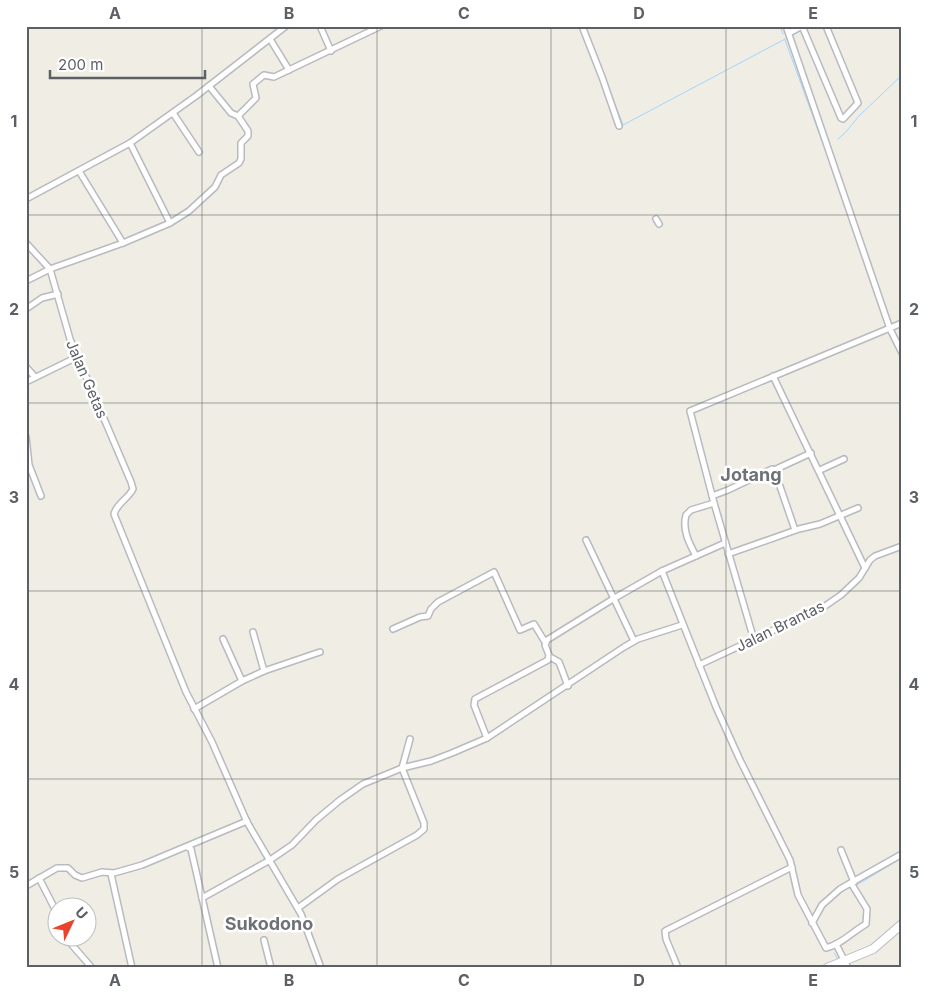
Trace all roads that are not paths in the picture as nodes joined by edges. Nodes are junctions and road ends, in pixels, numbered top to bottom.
1 (286, 26) edge
2 (320, 26) edge
3 (366, 26) edge
4 (381, 26) edge
5 (582, 26) edge
6 (786, 26) edge
7 (802, 26) edge
8 (826, 26) edge
9 (368, 33) junction
10 (789, 33) junction
11 (270, 39) junction
12 (331, 51) junction
13 (289, 70) junction
14 (209, 86) junction
15 (173, 113) junction
16 (238, 116) junction
17 (619, 126) dead end
18 (130, 143) junction
19 (199, 152) dead end
20 (79, 171) junction
21 (26, 199) edge
22 (170, 223) junction
23 (26, 243) edge
24 (123, 243) junction
25 (50, 269) junction
26 (26, 281) edge
27 (58, 294) junction
28 (26, 309) edge
29 (902, 323) edge
30 (890, 329) junction
31 (902, 353) edge
32 (77, 357) junction
33 (26, 367) edge
34 (773, 376) junction
35 (35, 377) junction
36 (26, 382) edge
37 (26, 439) edge
38 (811, 453) junction
39 (844, 459) dead end
40 (774, 470) junction
41 (820, 470) junction
42 (41, 496) dead end
43 (712, 496) junction
44 (714, 503) junction
45 (858, 508) dead end
46 (841, 516) junction
47 (795, 530) junction
48 (586, 540) dead end
49 (725, 543) junction
50 (902, 546) edge
51 (728, 554) junction
52 (696, 556) junction
53 (865, 568) junction
54 (662, 572) junction
55 (614, 598) junction
56 (682, 625) junction
57 (393, 629) dead end
58 (253, 632) dead end
59 (223, 639) dead end
60 (754, 640) junction
61 (634, 641) junction
62 (545, 642) junction
63 (320, 652) dead end
64 (550, 657) junction
65 (699, 665) junction
66 (264, 671) junction
67 (242, 681) junction
68 (568, 686) junction
69 (194, 709) junction
70 (487, 738) junction
71 (410, 739) dead end
72 (402, 768) junction
73 (247, 821) junction
74 (187, 846) junction
75 (841, 850) dead end
76 (902, 854) edge
77 (270, 860) junction
78 (792, 867) junction
79 (111, 874) junction
80 (39, 878) junction
81 (853, 884) junction
82 (26, 886) edge
83 (48, 896) edge
84 (202, 898) junction
85 (298, 908) junction
86 (812, 922) junction
87 (902, 924) edge
88 (264, 940) dead end
89 (836, 945) junction
90 (73, 946) edge
91 (841, 963) edge
92 (92, 968) edge
93 (132, 968) edge
94 (218, 968) edge
95 (271, 968) edge
96 (321, 968) edge
97 (678, 968) edge
98 (827, 968) edge

1 - 11 street
2 - 12 street
3 - 9 street
4 - 9 street
5 - 17 street
6 - 10 street
7 - 8 street
7 - 10 street
9 - 12 street
10 - 30 street
11 - 13 street
11 - 14 street
12 - 13 street
13 - 16 street
14 - 15 street
14 - 16 street
15 - 18 street
15 - 19 street
16 - 22 street
18 - 20 street
18 - 22 street
20 - 21 street
20 - 24 street
22 - 24 street
23 - 25 street, Jalan Getas
24 - 25 street
25 - 26 street
25 - 27 street, Jalan Getas
27 - 28 street
27 - 32 street, Jalan Getas
29 - 30 street
30 - 31 street
30 - 34 street
32 - 35 street
32 - 69 street, Jalan Getas
33 - 35 street
34 - 38 street
34 - 43 street
35 - 36 street
37 - 42 street
38 - 40 street
38 - 41 street
39 - 41 street
40 - 43 street
40 - 47 street
41 - 46 street
43 - 44 street
44 - 49 street
44 - 52 street
45 - 46 street
46 - 47 street
46 - 53 street
47 - 51 street
48 - 55 street
49 - 51 street
49 - 52 street
50 - 53 street, Jalan Brantas
51 - 60 street
52 - 54 street
53 - 60 street, Jalan Brantas
54 - 55 street
54 - 56 street
55 - 61 street
55 - 62 street
56 - 61 street
56 - 65 street
57 - 62 street
58 - 66 street
59 - 67 street
60 - 65 street, Jalan Brantas
61 - 68 street
62 - 64 street
63 - 66 street
64 - 68 street
64 - 70 street
65 - 78 street
66 - 67 street
67 - 69 street
68 - 70 street
69 - 73 street
70 - 72 street
71 - 72 street
72 - 77 street
72 - 85 street
73 - 74 street
73 - 77 street
74 - 79 street
74 - 84 street
75 - 81 street
76 - 81 street
77 - 84 street
77 - 85 street
78 - 86 street
78 - 97 street
79 - 80 street
79 - 93 street
80 - 82 street
80 - 83 street
81 - 86 street
81 - 89 street
84 - 94 street
85 - 96 street
86 - 89 street
87 - 91 main road
88 - 95 street
89 - 91 street
90 - 92 street
91 - 98 main road

